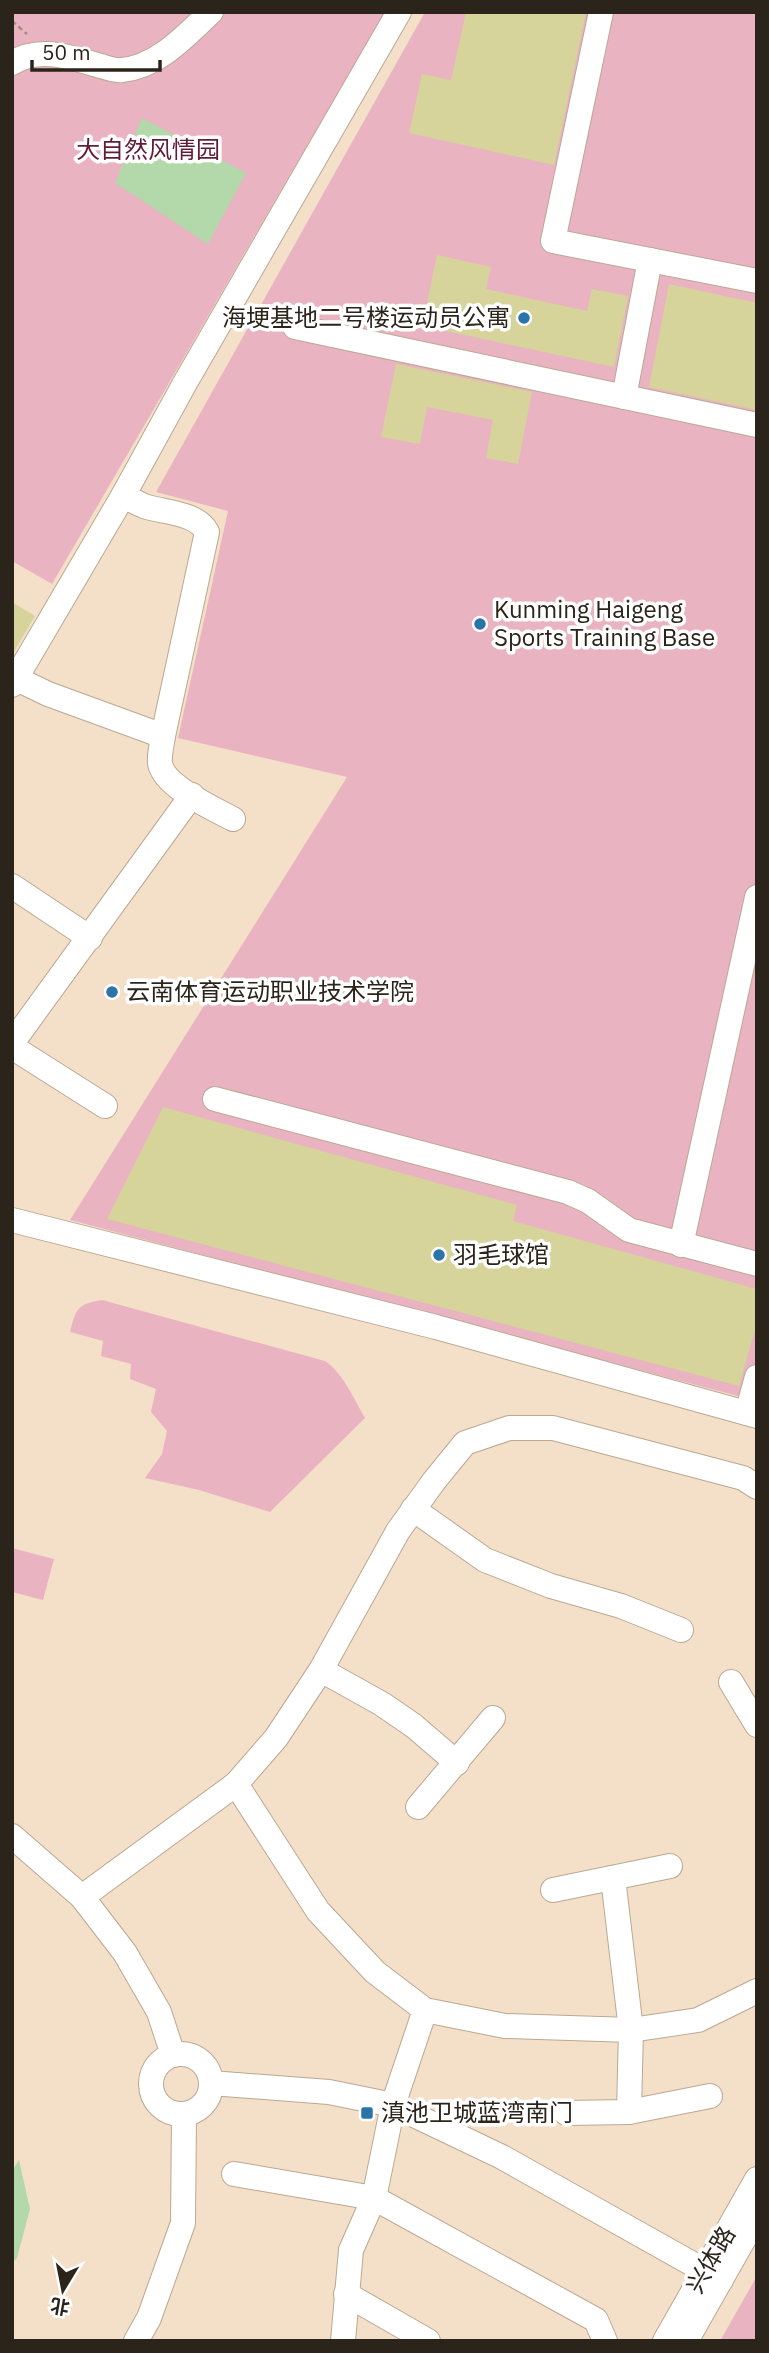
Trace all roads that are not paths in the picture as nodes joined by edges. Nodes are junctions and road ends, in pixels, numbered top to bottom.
1 (211, 12) edge
2 (399, 12) edge
3 (601, 12) edge
4 (12, 63) edge
5 (650, 260) junction
6 (757, 281) edge
7 (295, 327) dead end
8 (624, 397) junction
9 (757, 425) edge
10 (123, 496) junction
11 (14, 682) edge
12 (163, 736) junction
13 (192, 796) junction
14 (233, 819) dead end
15 (15, 895) edge
16 (757, 897) edge
17 (90, 939) junction
18 (12, 1045) edge
19 (215, 1099) dead end
20 (105, 1105) dead end
21 (12, 1220) edge
22 (681, 1245) junction
23 (757, 1264) edge
24 (757, 1377) edge
25 (752, 1415) edge
26 (757, 1487) edge
27 (413, 1509) junction
28 (681, 1630) dead end
29 (321, 1670) junction
30 (731, 1682) dead end
31 (494, 1718) dead end
32 (757, 1726) edge
33 (457, 1763) junction
34 (236, 1784) junction
35 (418, 1807) dead end
36 (16, 1845) edge
37 (670, 1866) dead end
38 (612, 1878) junction
39 (553, 1890) dead end
40 (82, 1897) junction
41 (757, 1991) edge
42 (425, 2010) junction
43 (631, 2030) junction
44 (173, 2056) junction
45 (211, 2083) junction
46 (710, 2095) dead end
47 (393, 2105) junction
48 (629, 2112) junction
49 (566, 2113) dead end
50 (184, 2115) junction
51 (234, 2174) dead end
52 (757, 2179) edge
53 (374, 2198) junction
54 (757, 2216) edge
55 (713, 2275) junction
56 (346, 2294) junction
57 (136, 2341) edge
58 (343, 2341) edge
59 (428, 2341) edge
60 (604, 2341) edge
61 (665, 2341) edge
62 (686, 2341) edge

1 - 4 street
2 - 10 street
3 - 5 street
5 - 6 street
5 - 8 street
7 - 8 street
8 - 9 street
10 - 11 street
10 - 12 street
11 - 12 street
12 - 13 street
13 - 14 street
13 - 17 street
15 - 17 street
16 - 22 street
17 - 18 street
18 - 20 street
19 - 22 street
21 - 25 street
22 - 23 street
24 - 25 street
26 - 27 street
27 - 28 street
27 - 29 street
29 - 33 street
29 - 34 street
30 - 32 street
31 - 33 street
33 - 35 street
34 - 40 street
34 - 42 street
36 - 40 street
37 - 38 street
38 - 39 street
38 - 43 street
40 - 44 street
41 - 43 street
42 - 43 street
42 - 47 street
43 - 48 street
44 - 45 street
44 - 50 street
45 - 47 street
45 - 50 street
46 - 48 street
47 - 53 street
47 - 55 street
48 - 49 street
50 - 57 street
51 - 53 street
52 - 55 street, 兴体路
53 - 56 street
53 - 60 street
54 - 55 street, 兴体路
55 - 61 street, 兴体路
55 - 62 street, 兴体路
56 - 58 street
56 - 59 street

